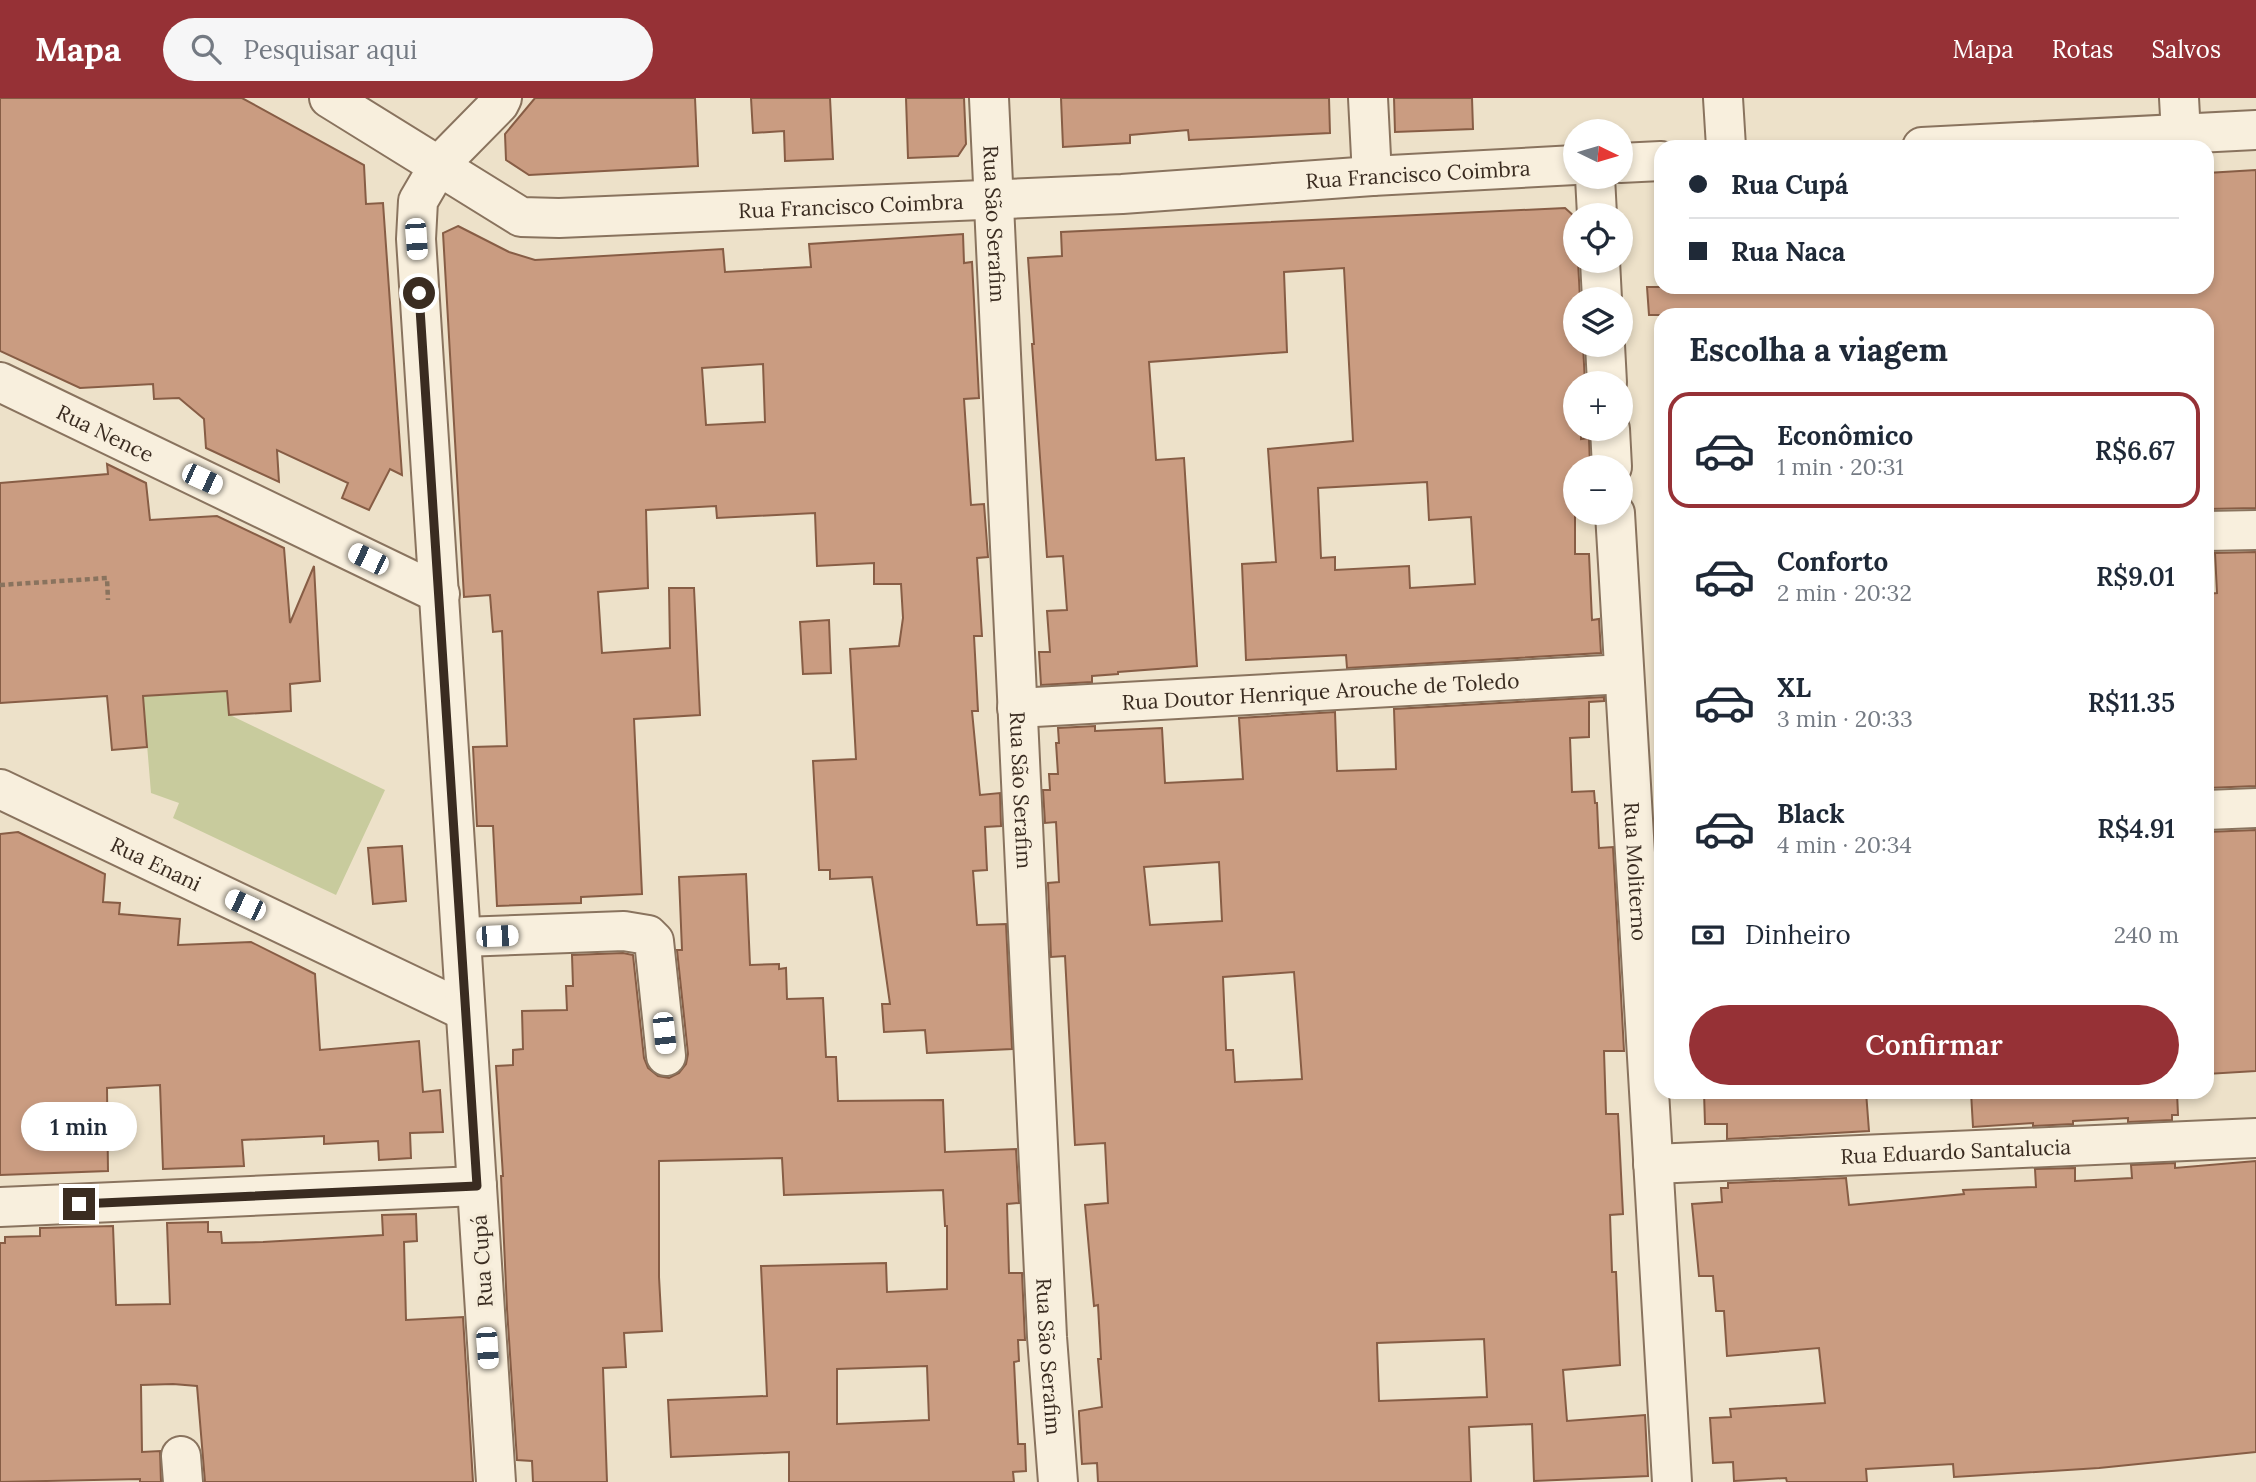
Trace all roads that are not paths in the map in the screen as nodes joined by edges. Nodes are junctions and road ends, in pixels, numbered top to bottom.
1 (329, 98) edge
2 (502, 98) edge
3 (989, 98) edge
4 (1368, 98) edge
5 (1723, 98) edge
6 (2180, 116) edge
7 (2256, 130) edge
8 (1726, 140) edge
9 (1980, 140) edge
10 (1654, 161) edge
11 (1633, 162) edge
12 (439, 165) junction
13 (1563, 166) edge
14 (1372, 176) junction
15 (993, 199) junction
16 (0, 382) edge
17 (1616, 525) edge
18 (2256, 530) edge
19 (2214, 531) edge
20 (440, 594) junction
21 (1624, 674) junction
22 (1017, 708) junction
23 (0, 789) edge
24 (2256, 808) edge
25 (2214, 810) edge
26 (462, 937) junction
27 (465, 1011) junction
28 (666, 1056) dead end
29 (2256, 1138) edge
30 (1653, 1164) junction
31 (477, 1186) junction
32 (0, 1207) edge
33 (496, 1482) edge
34 (1058, 1482) edge
35 (1672, 1482) edge

1 - 12 street, Rua Francisco Coimbra
2 - 12 street, Rua Cupá
3 - 15 street, Rua São Serafim
4 - 14 street
5 - 8 street
6 - 7 street
6 - 9 street
10 - 11 street
12 - 15 street, Rua Francisco Coimbra
12 - 20 street, Rua Cupá
13 - 14 street, Rua Francisco Coimbra
14 - 15 street, Rua Francisco Coimbra
15 - 22 street, Rua São Serafim
16 - 20 street, Rua Nence
17 - 21 street, Rua Moliterno
18 - 19 street
20 - 26 street, Rua Cupá
21 - 22 street, Rua Doutor Henrique Arouche de Toledo
21 - 30 street, Rua Moliterno
22 - 34 street, Rua São Serafim
23 - 27 street, Rua Enani
24 - 25 street
26 - 27 street, Rua Cupá
26 - 28 street
27 - 31 street, Rua Cupá
29 - 30 street, Rua Eduardo Santalucia
30 - 35 street, Rua Moliterno
31 - 32 street
31 - 33 street, Rua Cupá

